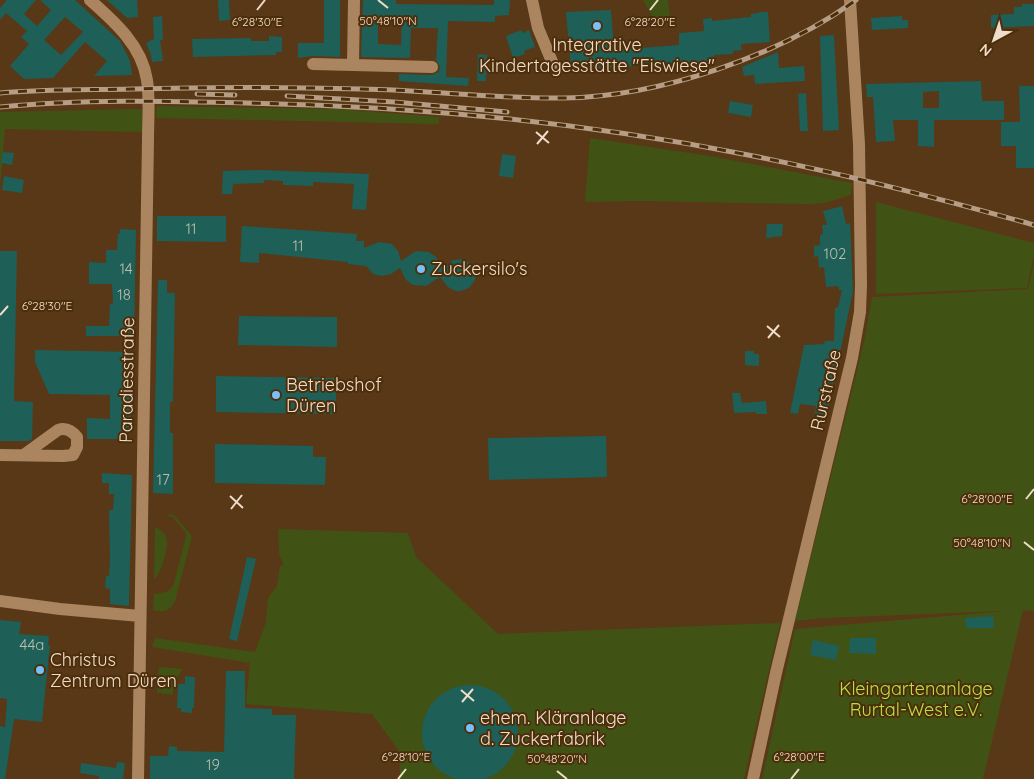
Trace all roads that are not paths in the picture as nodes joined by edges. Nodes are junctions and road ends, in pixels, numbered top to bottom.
1 (354, 0) edge
2 (532, 0) edge
3 (850, 0) edge
4 (91, 1) edge
5 (313, 64) dead end
6 (553, 64) dead end
7 (353, 65) junction
8 (432, 67) dead end
9 (0, 454) edge
10 (24, 454) dead end
11 (0, 601) edge
12 (140, 616) junction
13 (138, 779) edge
14 (753, 779) edge

1 - 7 street
2 - 6 street
3 - 14 street, Rurstraße
4 - 12 street, Paradiesstraße
5 - 7 street
7 - 8 street
9 - 10 street
11 - 12 street
12 - 13 street, Paradiesstraße

